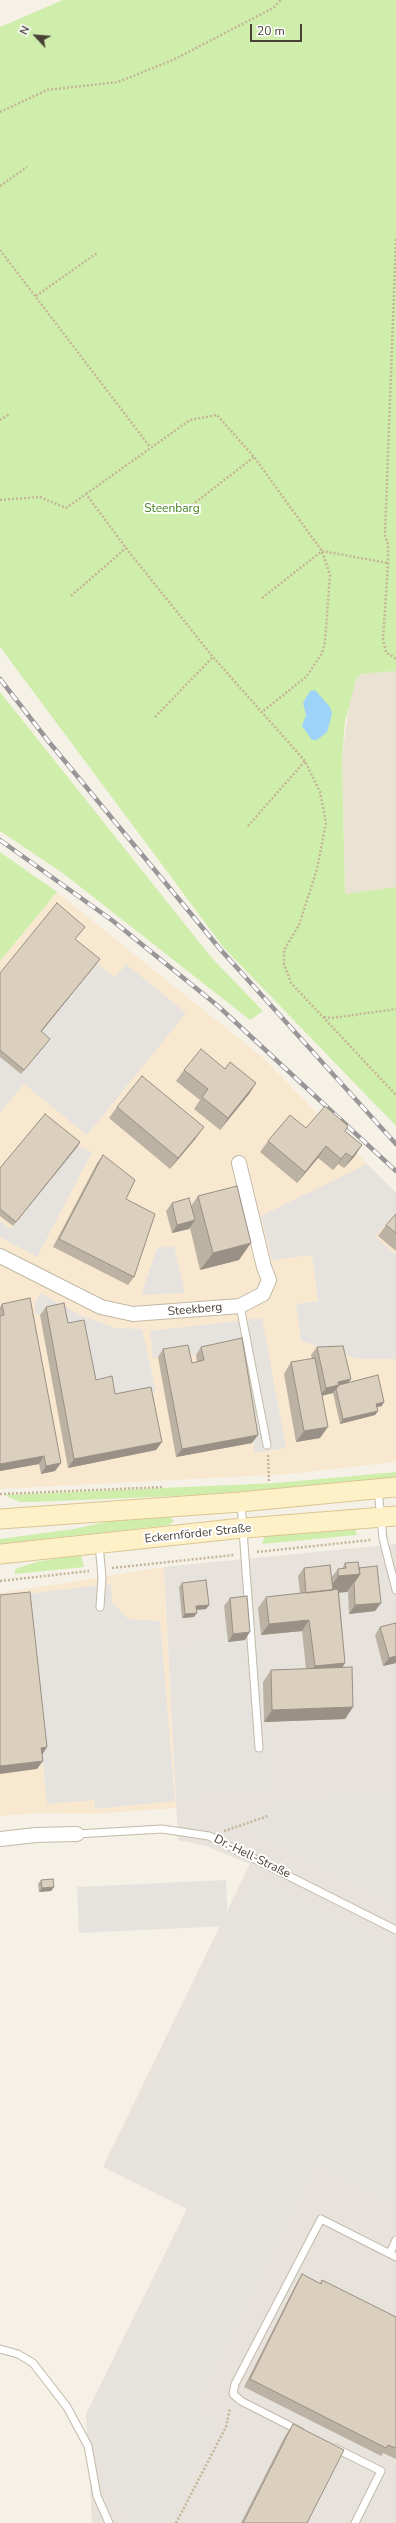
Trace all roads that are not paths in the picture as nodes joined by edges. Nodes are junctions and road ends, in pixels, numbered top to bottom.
1 (239, 1163) dead end
2 (0, 1256) edge
3 (240, 1306) junction
4 (267, 1445) road end
5 (387, 1488) edge
6 (240, 1502) junction
7 (2, 1515) edge
8 (388, 1516) edge
9 (242, 1529) junction
10 (99, 1544) junction
11 (0, 1554) edge
12 (396, 1590) edge
13 (100, 1607) dead end
14 (259, 1748) dead end
15 (77, 1834) joint
16 (0, 1839) edge
17 (396, 1930) edge
18 (396, 2240) edge
19 (393, 2255) edge
20 (0, 2349) edge
21 (311, 2436) edge
22 (325, 2443) edge
23 (108, 2522) edge
24 (355, 2523) edge

1 - 3 street, Steekberg
2 - 3 street, Steekberg
3 - 4 lane
5 - 6 main road
5 - 8 lane
6 - 7 main road
6 - 9 lane
8 - 9 main road, Eckernförder Straße
8 - 12 lane
9 - 10 main road, Eckernförder Straße
9 - 14 lane
10 - 11 main road, Eckernförder Straße
10 - 13 lane
15 - 16 street, Dr.-Hell-Straße
15 - 17 lane, Dr.-Hell-Straße
18 - 19 lane
19 - 21 lane
20 - 23 lane
22 - 24 lane

